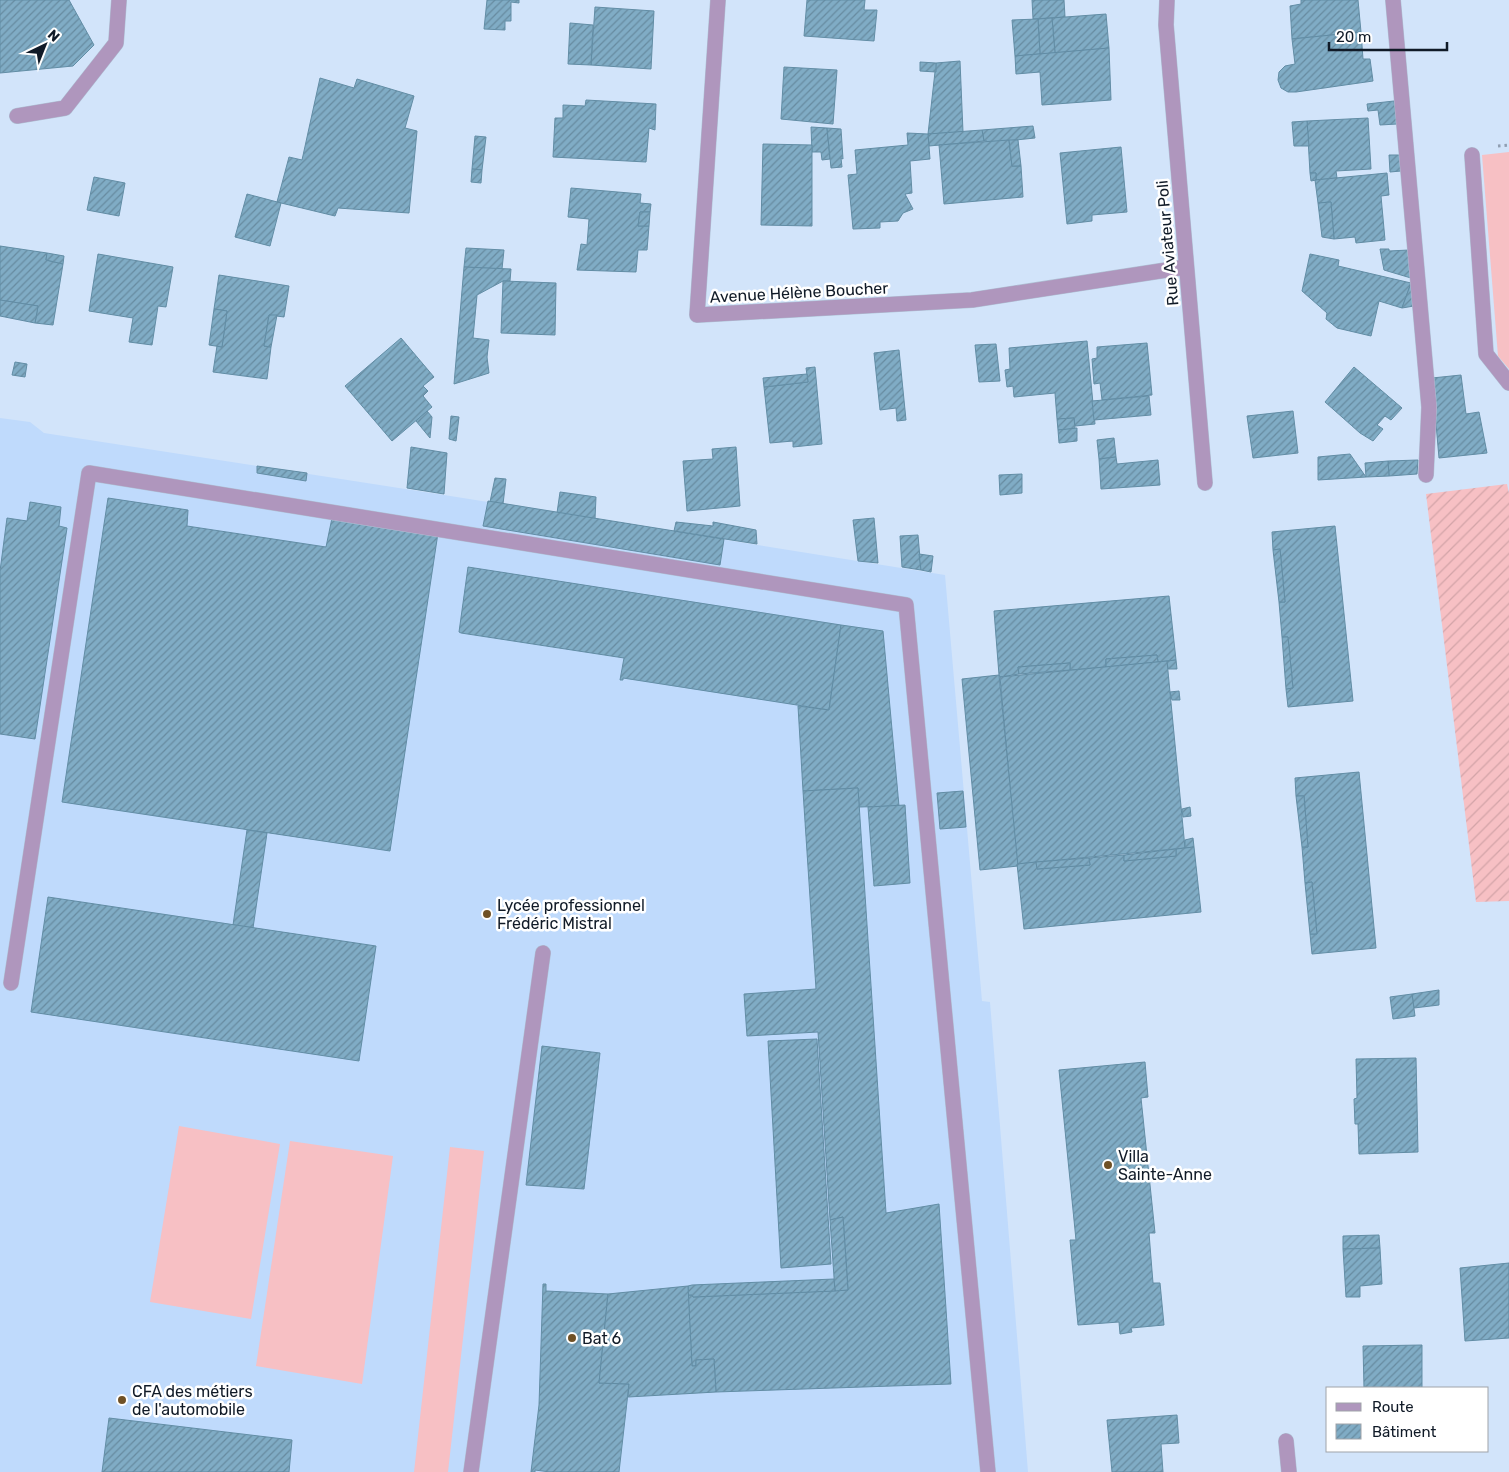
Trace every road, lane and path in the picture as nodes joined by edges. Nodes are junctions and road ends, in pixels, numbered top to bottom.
1 (119, 0) edge
2 (718, 0) edge
3 (1166, 0) edge
4 (1393, 0) edge
5 (17, 116) dead end
6 (1472, 155) dead end
7 (1186, 267) junction
8 (1509, 383) edge
9 (1426, 475) dead end
10 (1206, 483) dead end
11 (543, 952) dead end
12 (11, 983) dead end
13 (1286, 1441) dead end
14 (471, 1472) edge
15 (988, 1472) edge
16 (1289, 1472) edge

1 - 5 street
2 - 7 street, Avenue Hélène Boucher
3 - 7 street, Rue Aviateur Poli
4 - 9 street
6 - 8 street
7 - 10 street, Rue Aviateur Poli
11 - 14 street
12 - 15 street
13 - 16 street

